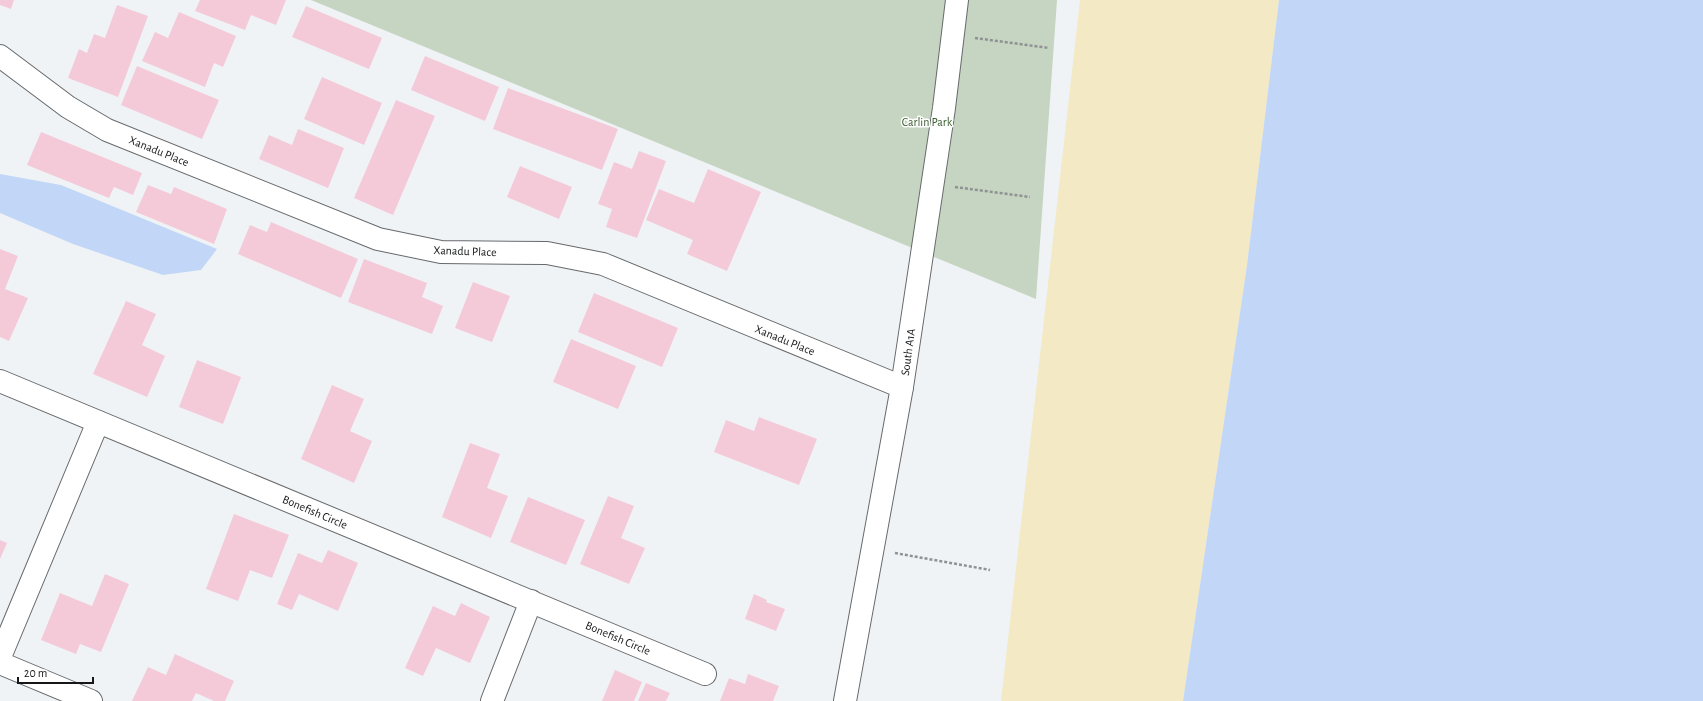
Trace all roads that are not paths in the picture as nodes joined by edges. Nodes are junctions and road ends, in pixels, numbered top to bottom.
1 (957, 0) edge
2 (0, 56) edge
3 (0, 381) edge
4 (902, 387) junction
5 (98, 422) junction
6 (532, 602) junction
7 (0, 657) edge
8 (0, 663) edge
9 (705, 674) dead end
10 (91, 701) edge
11 (492, 701) edge
12 (845, 701) edge

1 - 4 street, South A1A
2 - 4 street, Xanadu Place
3 - 5 street, Bonefish Circle
4 - 12 street, South A1A
5 - 6 street, Bonefish Circle
5 - 7 street
6 - 9 street, Bonefish Circle
6 - 11 street
8 - 10 street

